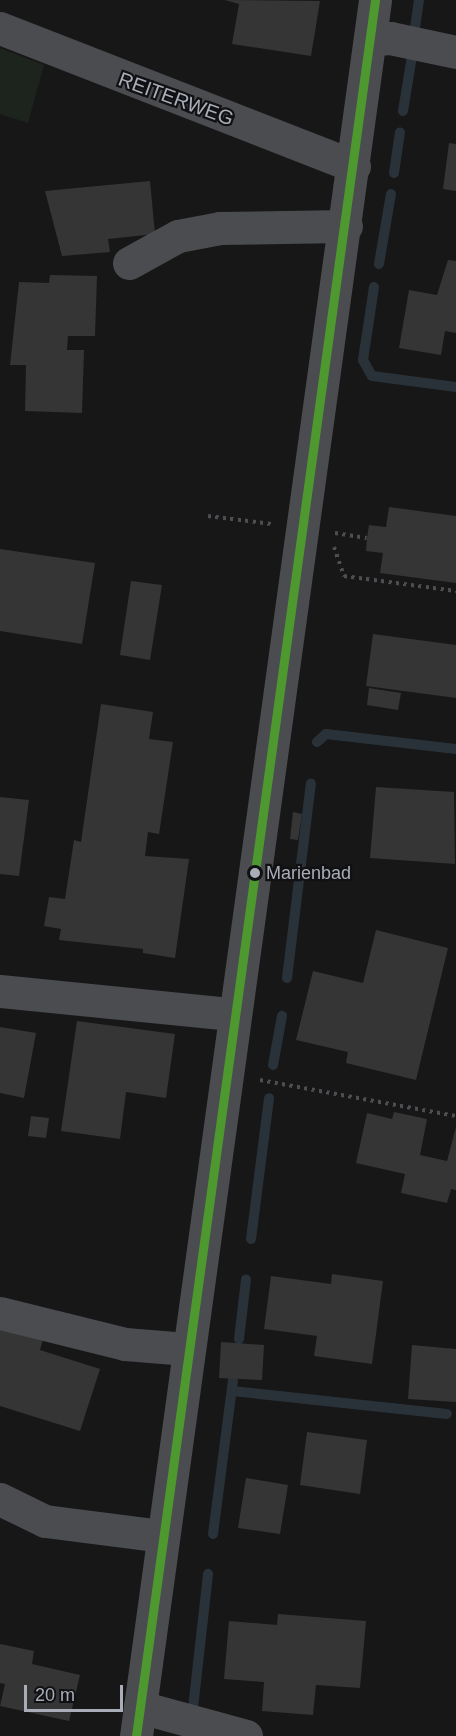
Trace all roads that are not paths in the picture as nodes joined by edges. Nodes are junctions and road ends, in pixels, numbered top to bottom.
1 (375, 0) edge
2 (0, 28) edge
3 (370, 40) junction
4 (456, 52) edge
5 (354, 166) junction
6 (346, 226) junction
7 (129, 263) dead end
8 (0, 991) edge
9 (232, 1014) junction
10 (0, 1313) edge
11 (187, 1349) junction
12 (0, 1499) edge
13 (162, 1536) junction
14 (138, 1722) edge
15 (246, 1736) edge

1 - 3 street
2 - 5 street, REITERWEG
3 - 4 street
3 - 5 street
5 - 6 street
6 - 7 street
6 - 9 street
8 - 9 street
9 - 11 street
10 - 11 street
11 - 13 street
12 - 13 street
13 - 14 street
14 - 15 street

